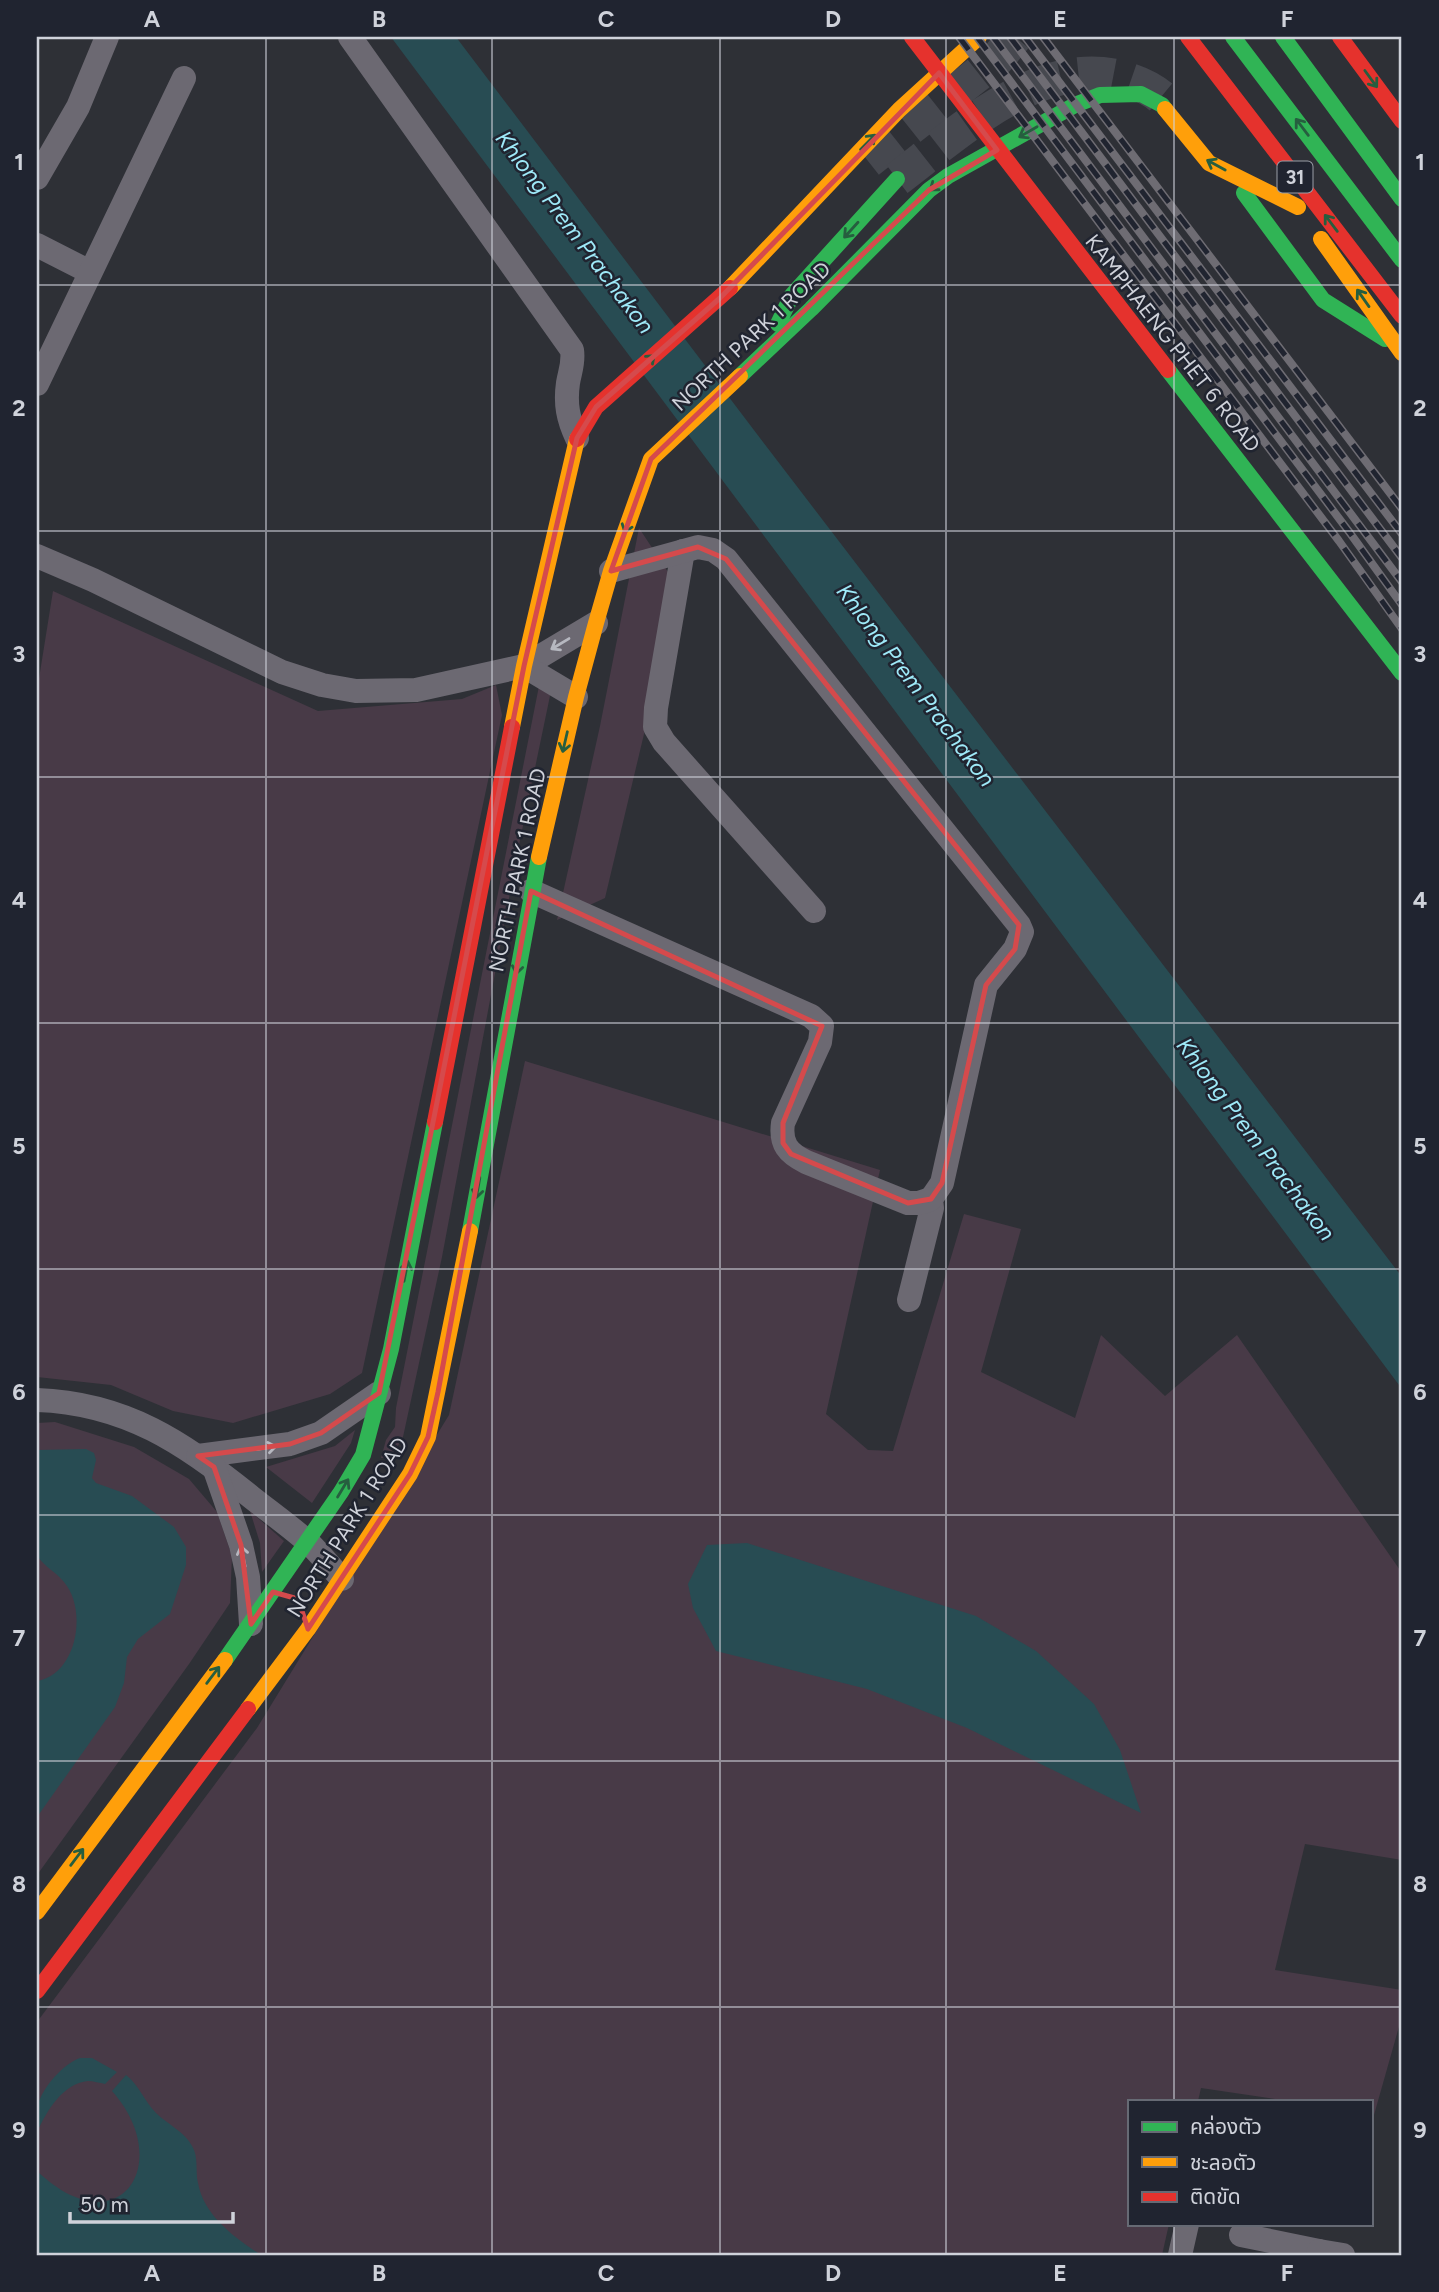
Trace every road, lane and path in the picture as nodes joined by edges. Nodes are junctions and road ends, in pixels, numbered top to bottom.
1 (107, 37) edge
2 (350, 37) edge
3 (912, 37) edge
4 (979, 37) edge
5 (1169, 37) edge
6 (1188, 37) edge
7 (1233, 37) edge
8 (1283, 37) edge
9 (1340, 37) edge
10 (939, 73) junction
11 (184, 78) dead end
12 (1402, 121) edge
13 (997, 150) junction
14 (868, 161) tunnel mouth
15 (37, 178) edge
16 (897, 179) tunnel mouth
17 (1244, 193) dead end
18 (1402, 199) edge
19 (1306, 218) junction
20 (37, 245) edge
21 (1402, 260) edge
22 (90, 272) junction
23 (720, 298) junction
24 (1402, 316) edge
25 (1400, 350) edge
26 (763, 352) junction
27 (37, 384) edge
28 (577, 438) junction
29 (682, 551) junction
30 (37, 556) edge
31 (611, 571) junction
32 (596, 622) junction
33 (524, 666) junction
34 (1402, 673) edge
35 (576, 696) junction
36 (531, 891) junction
37 (814, 911) dead end
38 (931, 1199) junction
39 (909, 1300) dead end
40 (380, 1393) junction
41 (37, 1400) edge
42 (363, 1455) junction
43 (206, 1462) junction
44 (410, 1474) junction
45 (308, 1543) junction
46 (342, 1578) junction
47 (306, 1610) dead end
48 (251, 1624) junction
49 (308, 1629) junction
50 (37, 1912) edge
51 (37, 1992) edge
52 (1187, 2226) edge
53 (1241, 2235) dead end
54 (1327, 2254) edge
55 (1180, 2255) edge

1 - 15 street
2 - 28 street
3 - 10 main road, KAMPHAENG PHET 6 ROAD
4 - 10 main road, NORTH PARK 1 ROAD
5 - 19 main road, 31
24 -> 6 main road, 31
21 -> 7 main road, 31
8 - 18 main road
9 -> 12 main road
10 - 13 main road, KAMPHAENG PHET 6 ROAD
23 -> 10 main road, NORTH PARK 1 ROAD
11 - 22 street
19 -> 13 main road, NORTH PARK 1 ROAD
13 -> 26 main road, NORTH PARK 1 ROAD
13 - 34 main road, KAMPHAENG PHET 6 ROAD
14 - 23 main road
16 -> 26 main road
17 - 25 main road
25 -> 19 main road, 31
20 - 22 street
22 - 27 street
28 -> 23 main road, NORTH PARK 1 ROAD
26 -> 31 main road, NORTH PARK 1 ROAD
28 - 33 main road, NORTH PARK 1 ROAD
29 - 31 street
29 - 37 street
29 - 38 street
30 - 33 street
31 - 32 main road, NORTH PARK 1 ROAD
32 -> 33 street
32 - 35 main road, NORTH PARK 1 ROAD
33 - 35 street
40 -> 33 main road, NORTH PARK 1 ROAD
35 -> 36 main road, NORTH PARK 1 ROAD
36 - 38 street
36 -> 44 main road, NORTH PARK 1 ROAD
38 - 39 street
40 - 42 main road, NORTH PARK 1 ROAD
43 -> 40 street
41 - 43 street
42 - 44 main road
45 -> 42 main road, NORTH PARK 1 ROAD
43 - 45 street
48 -> 43 street
44 - 46 main road, NORTH PARK 1 ROAD
45 - 46 street
45 - 48 main road, NORTH PARK 1 ROAD
46 - 49 main road, NORTH PARK 1 ROAD
47 - 49 main road
50 -> 48 main road, NORTH PARK 1 ROAD
49 - 51 main road, NORTH PARK 1 ROAD
52 - 55 street
53 - 54 street

